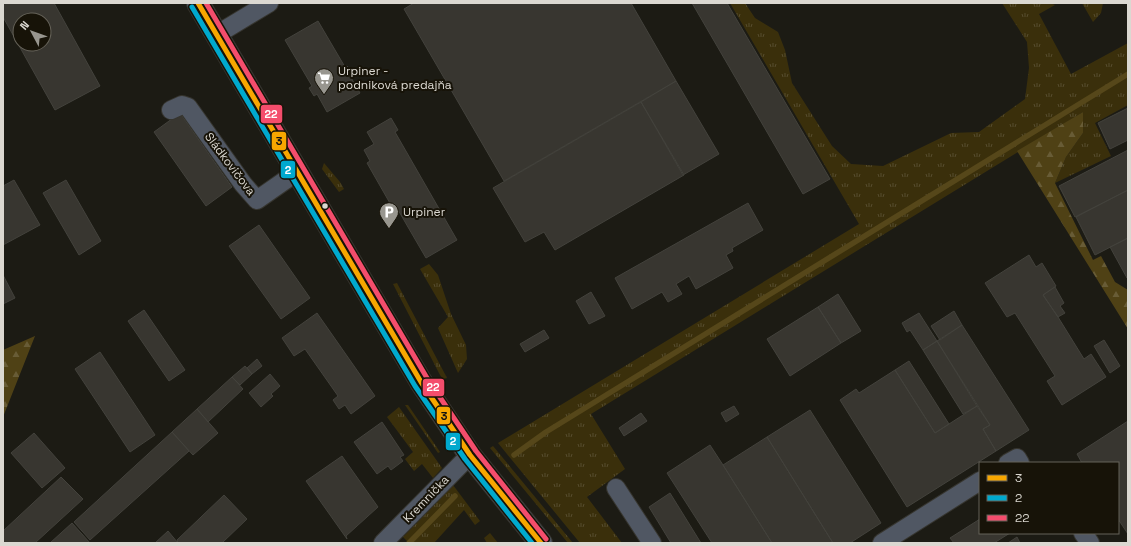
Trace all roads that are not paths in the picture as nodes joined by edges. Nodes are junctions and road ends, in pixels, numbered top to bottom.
1 (198, 3) edge
2 (269, 3) edge
3 (216, 35) junction
4 (180, 109) dead end
5 (297, 172) junction
6 (470, 455) junction
7 (1010, 462) edge
8 (1019, 462) edge
9 (979, 482) edge
10 (616, 488) dead end
11 (1084, 534) edge
12 (383, 543) edge
13 (541, 543) edge
14 (652, 543) edge
15 (882, 543) edge
16 (1090, 543) edge

1 - 3 main road
2 - 3 lane
3 - 5 main road
4 - 5 lane, Sládkovičova
5 - 6 main road
6 - 12 lane, Kremnička
6 - 13 main road
7 - 8 lane
9 - 15 lane
10 - 14 lane
11 - 16 lane

